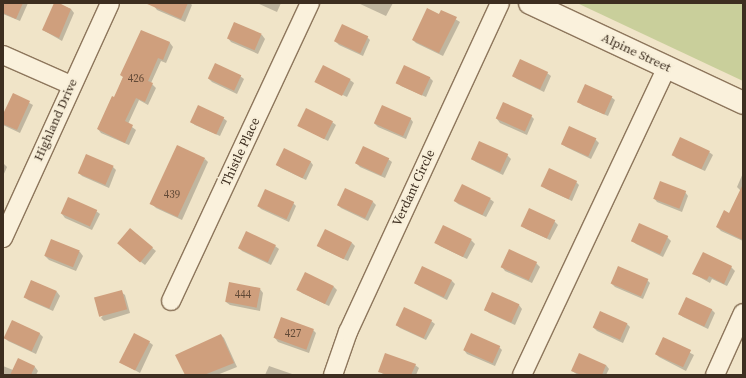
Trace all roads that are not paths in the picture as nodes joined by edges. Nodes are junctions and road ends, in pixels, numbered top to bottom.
1 (110, 3) edge
2 (310, 3) edge
3 (500, 3) edge
4 (530, 3) edge
5 (3, 55) edge
6 (667, 67) junction
7 (71, 86) junction
8 (743, 103) edge
9 (3, 238) edge
10 (171, 301) dead end
11 (743, 313) edge
12 (333, 375) edge
13 (522, 375) edge
14 (715, 375) edge

1 - 7 street, Highland Drive
2 - 10 street, Thistle Place
3 - 12 street, Verdant Circle
4 - 6 street, Alpine Street
5 - 7 street
6 - 8 street, Alpine Street
6 - 13 street
7 - 9 street, Highland Drive
11 - 14 street

